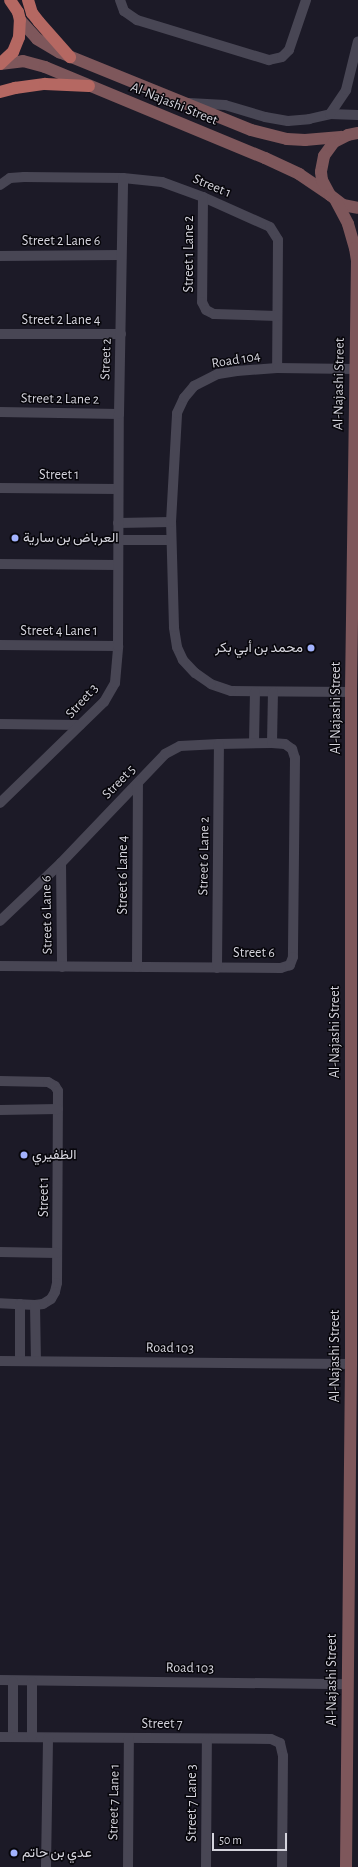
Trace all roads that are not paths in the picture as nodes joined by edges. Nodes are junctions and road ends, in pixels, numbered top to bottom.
1 (28, 0) edge
2 (120, 0) edge
3 (306, 0) edge
4 (13, 2) edge
5 (20, 20) junction
6 (358, 41) edge
7 (70, 57) junction
8 (0, 64) edge
9 (89, 86) junction
10 (0, 92) edge
11 (185, 103) junction
12 (330, 114) junction
13 (358, 115) edge
14 (358, 133) edge
15 (341, 138) junction
16 (123, 178) junction
17 (0, 185) edge
18 (203, 197) junction
19 (333, 198) junction
20 (358, 208) edge
21 (121, 255) junction
22 (0, 256) edge
23 (277, 316) junction
24 (0, 334) edge
25 (121, 334) junction
26 (277, 368) junction
27 (354, 369) junction
28 (0, 412) edge
29 (119, 414) junction
30 (356, 482) edge
31 (0, 488) edge
32 (118, 489) junction
33 (355, 508) edge
34 (171, 522) junction
35 (118, 523) junction
36 (118, 540) junction
37 (171, 540) junction
38 (0, 564) edge
39 (118, 565) junction
40 (0, 645) edge
41 (118, 646) junction
42 (255, 692) junction
43 (274, 692) junction
44 (351, 692) junction
45 (0, 724) edge
46 (80, 725) junction
47 (254, 743) junction
48 (272, 743) junction
49 (219, 744) junction
50 (292, 749) joint
51 (138, 783) junction
52 (0, 803) edge
53 (61, 863) junction
54 (0, 921) edge
55 (0, 966) edge
56 (62, 967) junction
57 (137, 967) junction
58 (217, 968) junction
59 (0, 1081) edge
60 (58, 1109) junction
61 (0, 1110) edge
62 (354, 1197) edge
63 (354, 1222) edge
64 (0, 1252) edge
65 (57, 1253) junction
66 (0, 1304) edge
67 (20, 1304) junction
68 (35, 1306) junction
69 (20, 1360) junction
70 (36, 1360) junction
71 (0, 1361) edge
72 (350, 1364) junction
73 (354, 1479) edge
74 (353, 1510) edge
75 (0, 1680) edge
76 (13, 1681) junction
77 (32, 1681) junction
78 (347, 1684) junction
79 (0, 1737) edge
80 (13, 1737) junction
81 (32, 1737) junction
82 (48, 1738) junction
83 (129, 1738) junction
84 (207, 1739) junction
85 (46, 1867) edge
86 (128, 1867) edge
87 (206, 1867) edge
88 (282, 1867) edge
89 (346, 1867) edge

1 - 7 main road
2 - 3 street
4 - 5 main road
5 - 7 main road, Al-Najashi Street
5 - 8 main road
6 - 12 street
7 - 11 main road, Al-Najashi Street
8 - 9 main road, Al-Najashi Street
9 - 10 main road
9 - 19 main road, Al-Najashi Street
11 - 12 street
11 - 15 main road, Al-Najashi Street
12 - 13 street
14 - 15 main road
15 - 19 main road
16 - 17 street, Street 1
16 - 18 street, Street 1
16 - 21 street, Street 2
18 - 23 street, Street 1
18 - 23 street, Street 1 Lane 2
19 - 20 main road
19 - 27 main road, Al-Najashi Street
21 - 22 street, Street 2 Lane 6
21 - 25 street, Street 2
23 - 26 street, Street 1
24 - 25 street, Street 2 Lane 4
25 - 29 street, Street 2
26 - 27 street, Road 104
26 - 34 street, Road 104
27 - 30 main road, Al-Najashi Street
28 - 29 street, Street 2 Lane 2
29 - 32 street, Street 2
30 - 33 main road, Al-Najashi Street
31 - 32 street, Street 1
32 - 35 street, Street 2
33 - 44 main road, Al-Najashi Street
34 - 35 street
34 - 37 street, Road 104
35 - 36 street, Street 2
36 - 37 street
36 - 39 street, Street 3
37 - 42 street, Road 104
38 - 39 street
39 - 41 street, Street 3
40 - 41 street, Street 4 Lane 1
41 - 46 street, Street 3
42 - 43 street, Road 104
42 - 47 street
43 - 44 street, Road 104
43 - 48 street
44 - 62 main road, Al-Najashi Street
45 - 46 street
46 - 52 street, Street 3
47 - 48 street, Street 5
47 - 49 street, Street 5
48 - 50 street, Street 5
49 - 51 street, Street 5
49 - 58 street, Street 6 Lane 2
50 - 58 street, Street 6
51 - 53 street, Street 5
51 - 57 street, Street 6 Lane 4
53 - 54 street, Street 5
53 - 56 street, Street 6 Lane 6
55 - 56 street, Street 6
56 - 57 street, Street 6
57 - 58 street, Street 6
59 - 60 street, Street 1
60 - 61 street
60 - 65 street, Street 1
62 - 63 main road, Al-Najashi Street
63 - 72 main road, Al-Najashi Street
64 - 65 street
65 - 68 street, Street 1
66 - 67 street
67 - 68 street
67 - 69 street
68 - 70 street
69 - 70 street, Road 103
69 - 71 street, Road 103
70 - 72 street, Road 103
72 - 73 main road, Al-Najashi Street
73 - 74 main road, Al-Najashi Street
74 - 78 main road, Al-Najashi Street
75 - 76 street, Road 103
76 - 77 street, Road 103
76 - 80 street
77 - 78 street, Road 103
77 - 81 street
78 - 89 main road, Al-Najashi Street
79 - 80 street
80 - 81 street
81 - 82 street
82 - 83 street, Street 7
82 - 85 street
83 - 84 street, Street 7
83 - 86 street, Street 7 Lane 1
84 - 87 street, Street 7 Lane 3
84 - 88 street, Street 7

